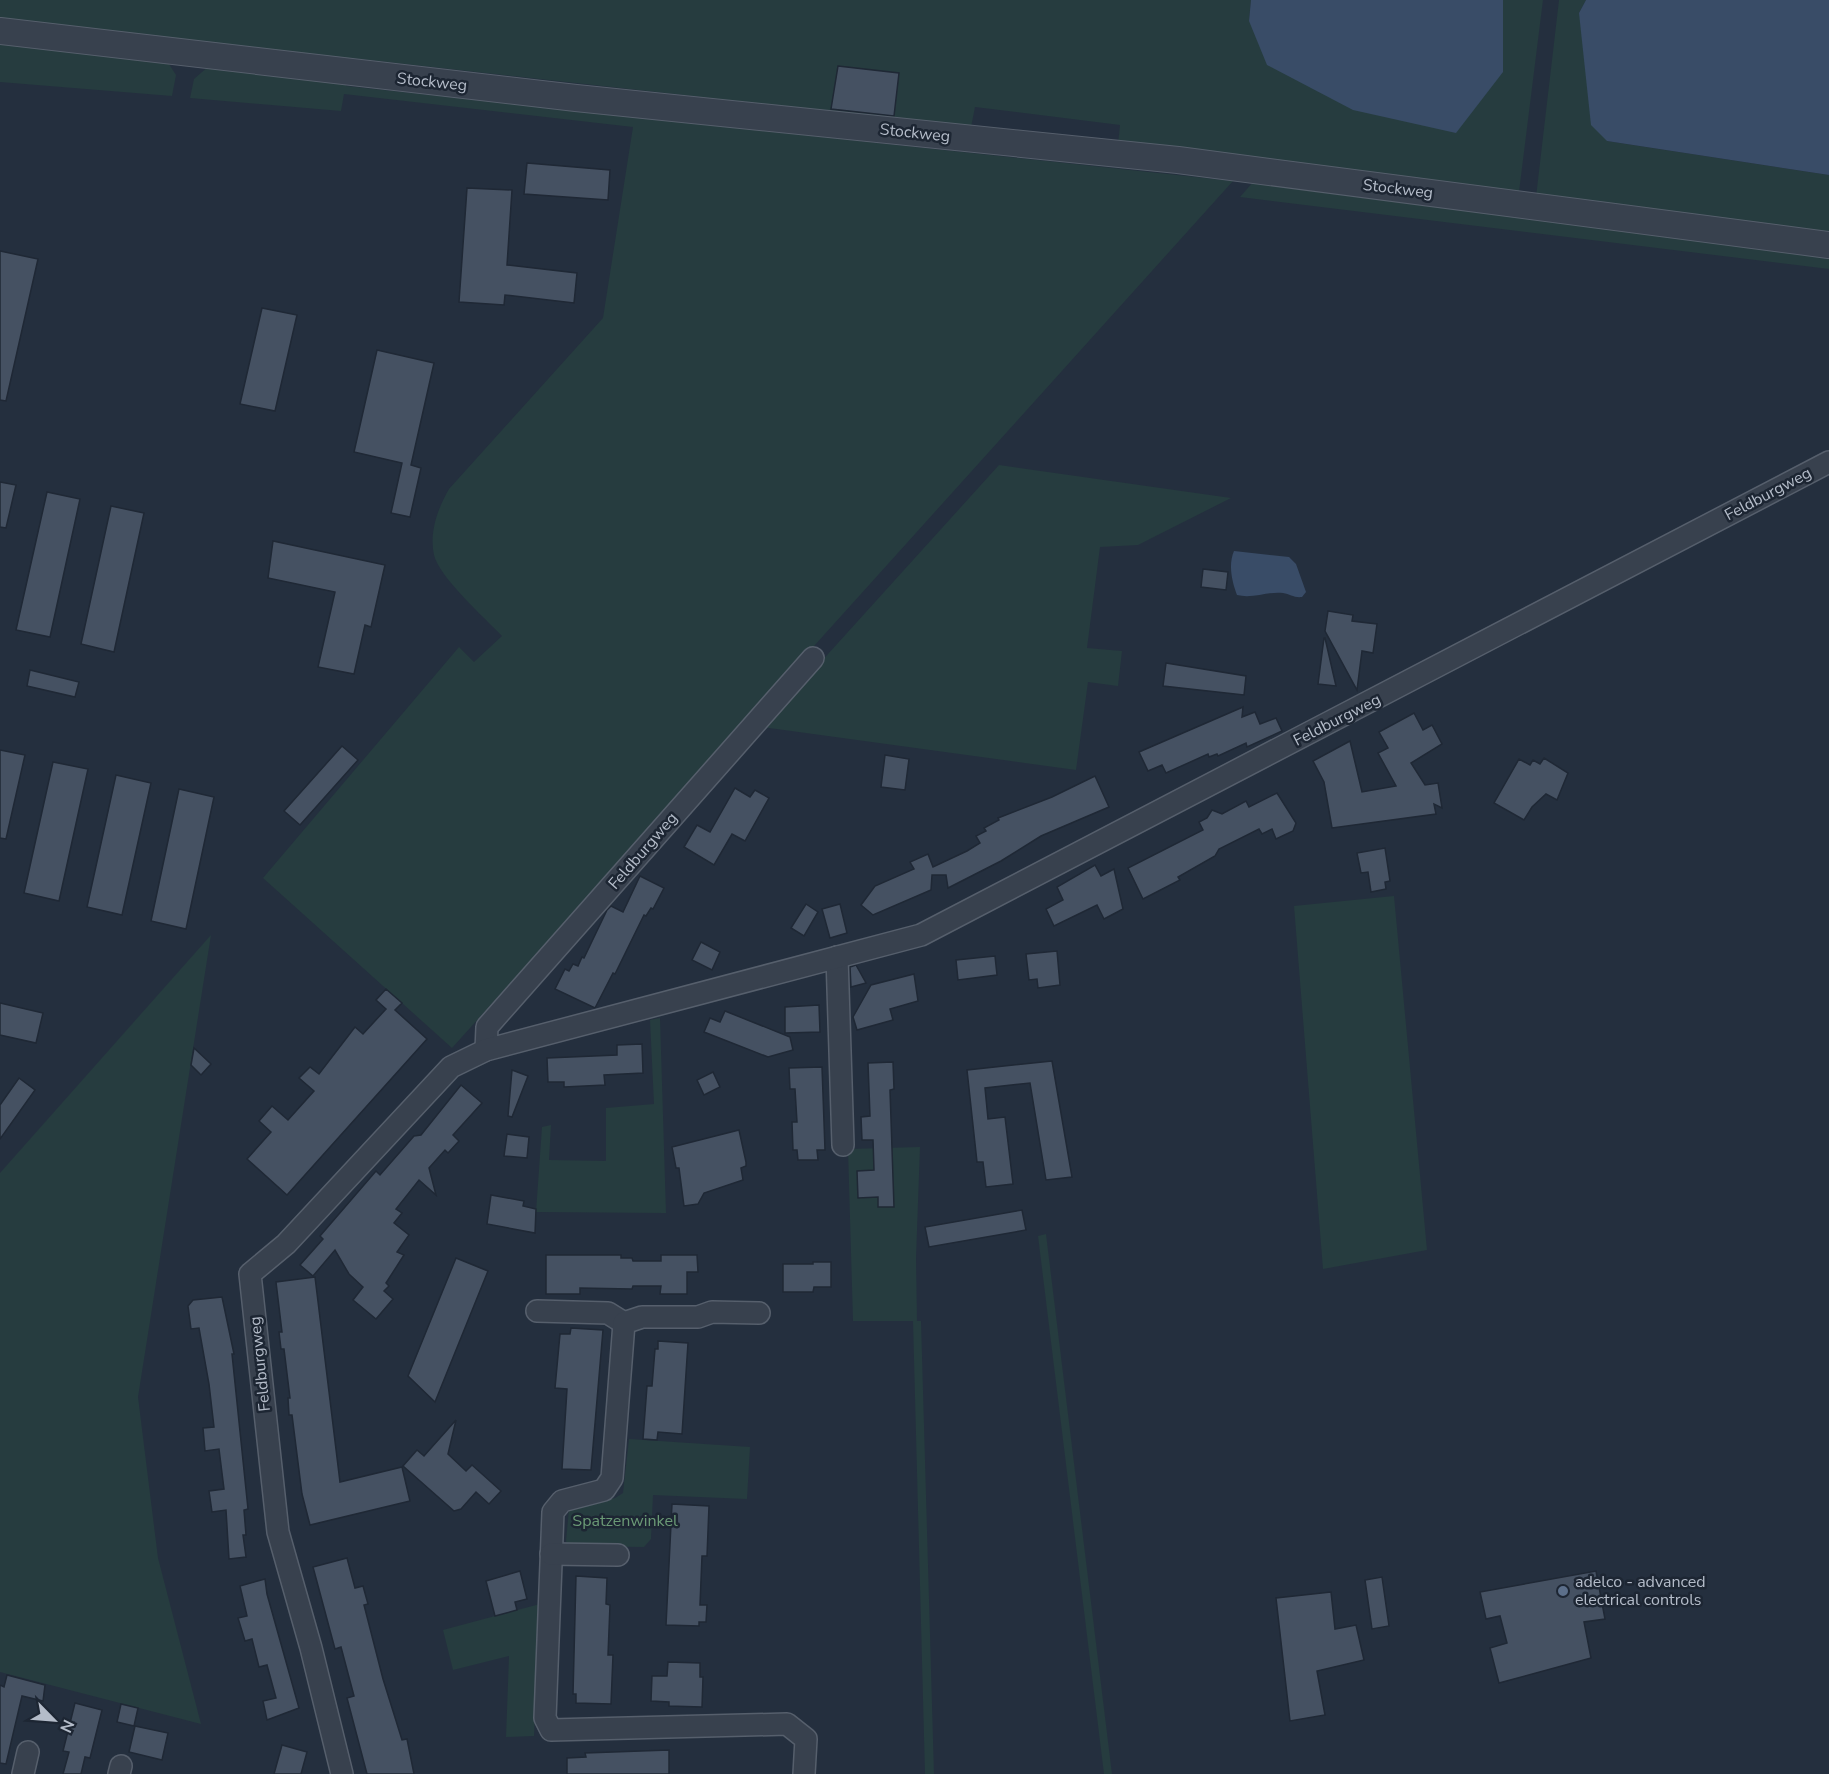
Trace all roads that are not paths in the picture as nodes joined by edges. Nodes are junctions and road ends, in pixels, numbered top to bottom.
1 (0, 31) edge
2 (1829, 245) edge
3 (1829, 462) edge
4 (813, 658) dead end
5 (837, 957) junction
6 (486, 1050) junction
7 (843, 1145) dead end
8 (537, 1311) dead end
9 (759, 1313) dead end
10 (624, 1323) junction
11 (551, 1554) junction
12 (618, 1555) dead end
13 (28, 1752) dead end
14 (23, 1774) edge
15 (342, 1774) edge
16 (804, 1774) edge

1 - 2 street, Stockweg
3 - 5 street, Feldburgweg
4 - 6 street, Feldburgweg
5 - 6 street, Feldburgweg
5 - 7 street
6 - 15 street, Feldburgweg
8 - 10 street
9 - 10 street
10 - 11 street
11 - 12 street
11 - 16 street
13 - 14 street

